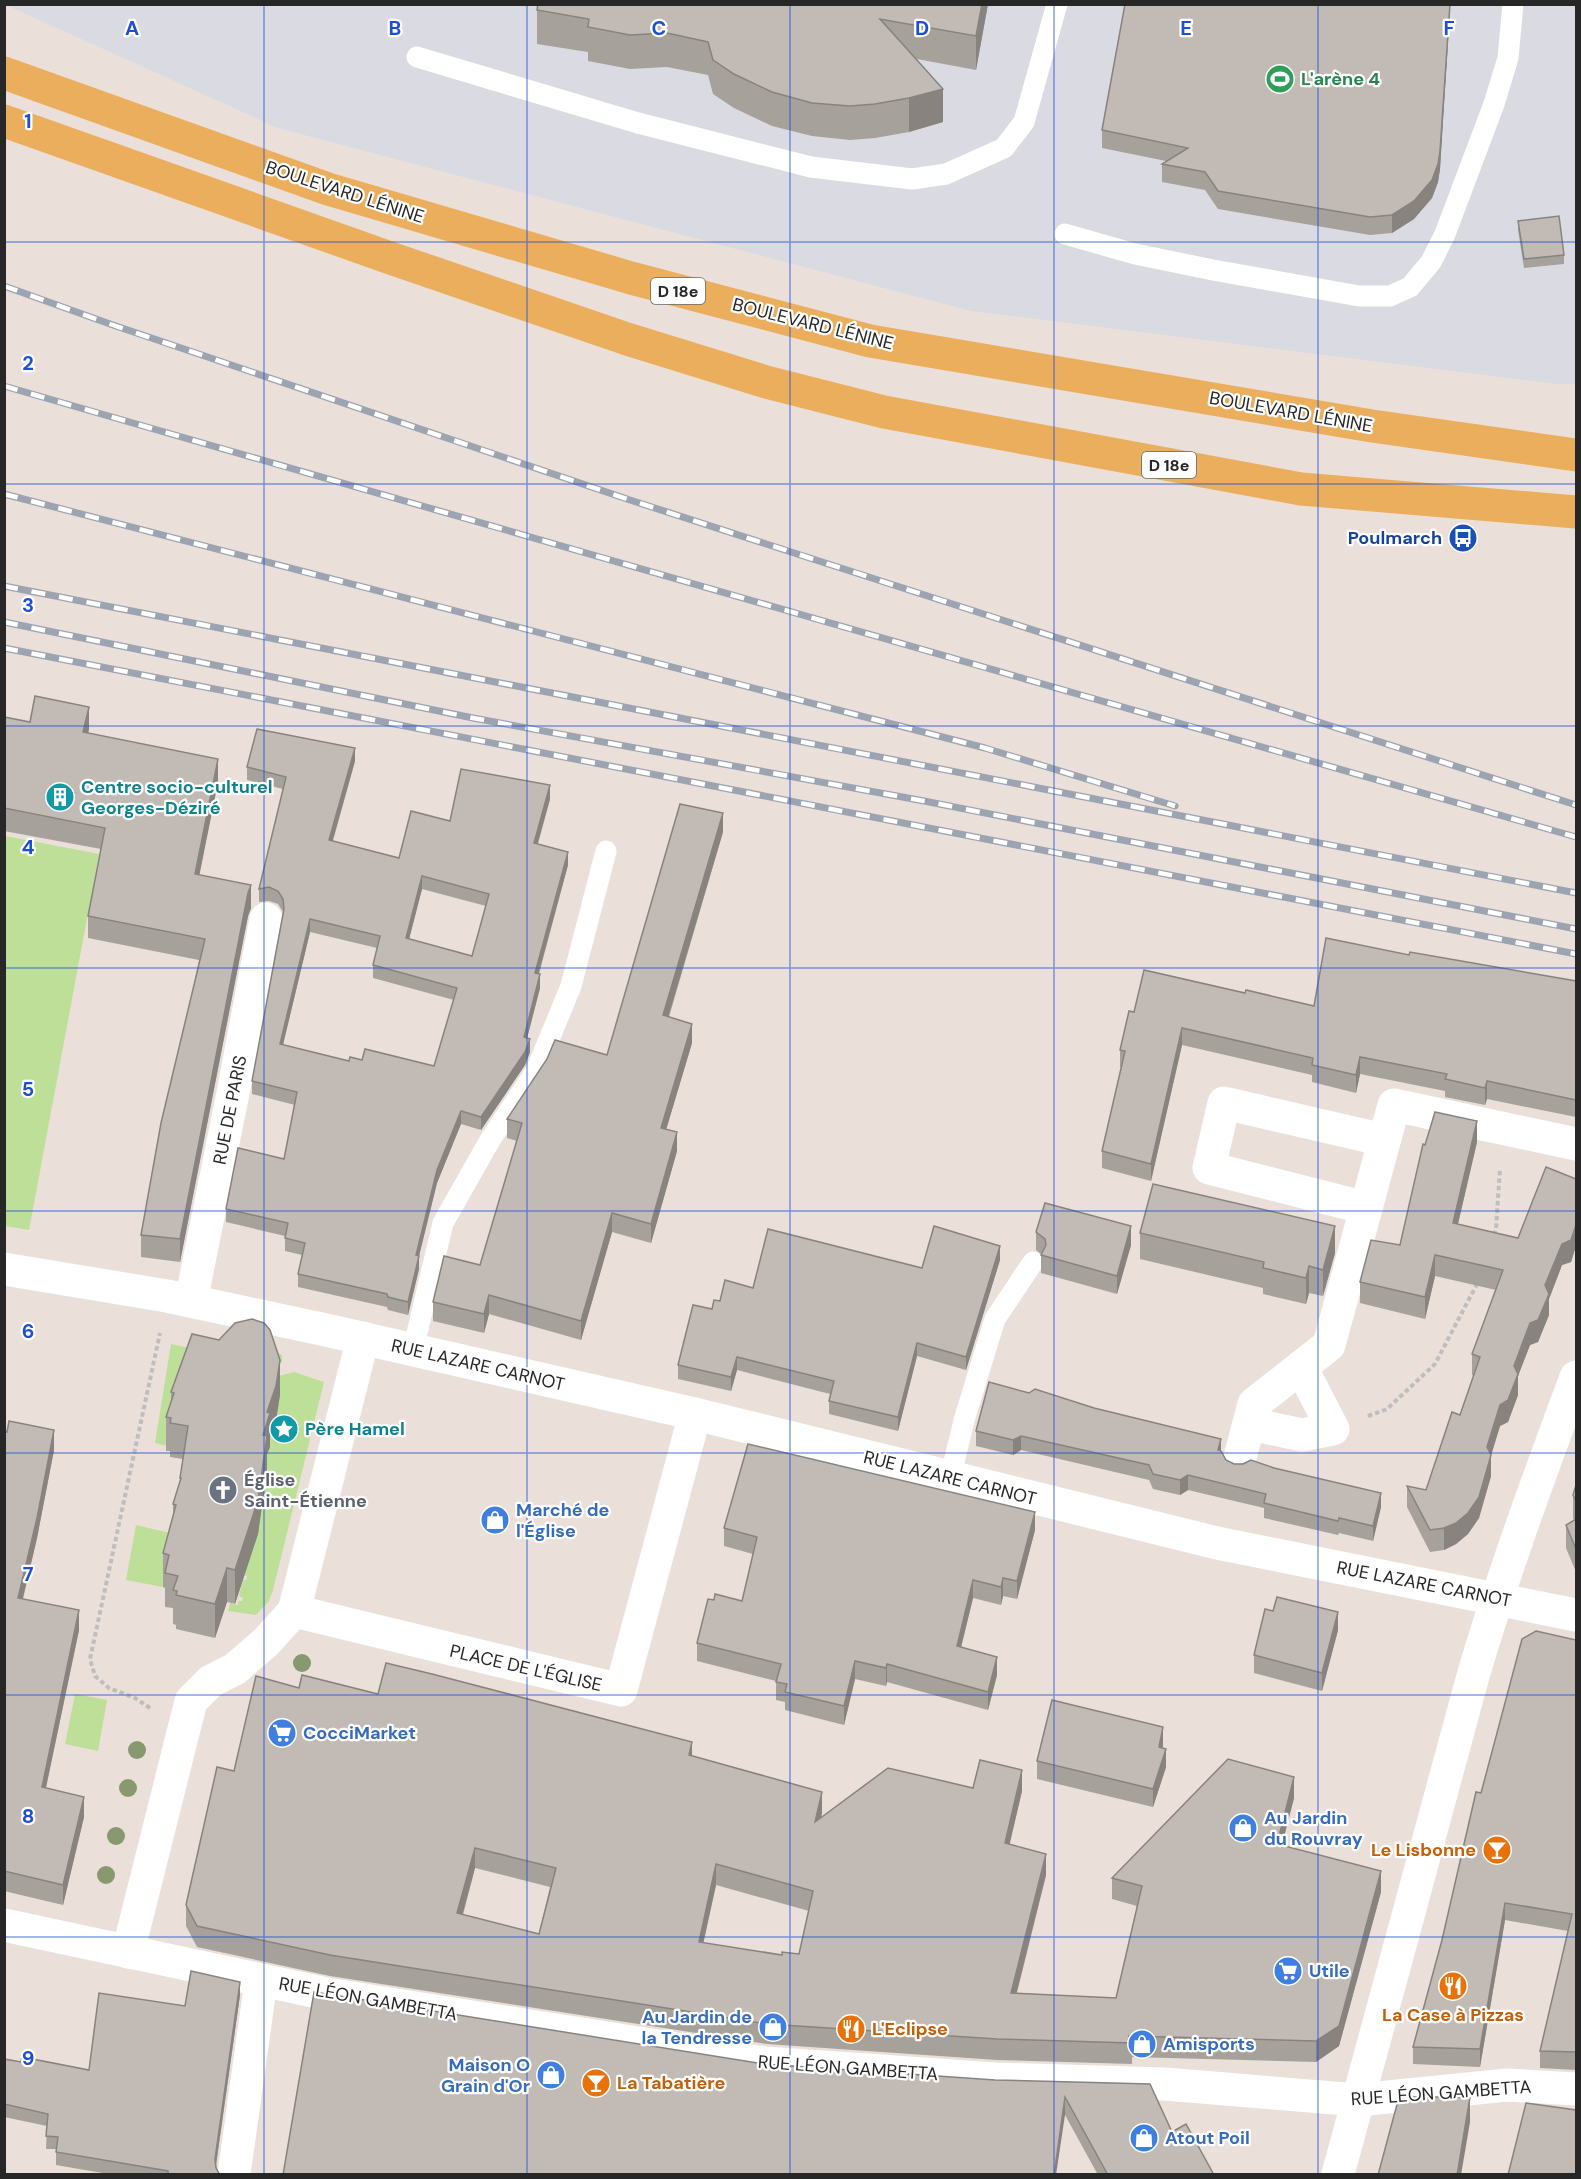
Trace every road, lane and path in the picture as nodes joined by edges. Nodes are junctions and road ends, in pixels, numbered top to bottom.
1 (1057, 4) edge
2 (1513, 4) edge
3 (417, 57) dead end
4 (4, 73) edge
5 (4, 121) edge
6 (1065, 234) dead end
7 (1576, 455) edge
8 (1576, 512) edge
9 (606, 851) dead end
10 (266, 918) dead end
11 (1503, 1128) junction
12 (1384, 1140) junction
13 (1576, 1144) edge
14 (1365, 1208) junction
15 (1492, 1239) edge
16 (1033, 1262) dead end
17 (4, 1269) edge
18 (1479, 1281) edge
19 (190, 1301) junction
20 (160, 1331) dead end
21 (363, 1338) junction
22 (413, 1350) junction
23 (1301, 1367) junction
24 (1576, 1377) edge
25 (695, 1414) junction
26 (1250, 1424) junction
27 (1333, 1429) junction
28 (1239, 1461) edge
29 (950, 1478) junction
30 (1496, 1599) junction
31 (294, 1611) junction
32 (1576, 1615) edge
33 (158, 1713) dead end
34 (4, 1925) edge
35 (128, 1952) junction
36 (261, 1981) junction
37 (1576, 2089) edge
38 (1358, 2100) junction
39 (234, 2175) edge
40 (1338, 2175) edge

1 - 3 lane
2 - 6 lane
4 - 7 main road, BOULEVARD LÉNINE / D 18e
5 - 8 main road, D 18e
9 - 22 lane
10 - 19 street, RUE DE PARIS
11 - 12 street
11 - 13 street
11 - 15 path
12 - 14 street
12 - 14 street
14 - 23 street
16 - 29 lane
17 - 19 street
18 - 27 path
19 - 21 street, RUE LAZARE CARNOT
20 - 33 path
21 - 22 street, RUE LAZARE CARNOT
21 - 31 street
22 - 25 street, RUE LAZARE CARNOT
23 - 26 street
23 - 27 street
24 - 30 street
25 - 29 street, RUE LAZARE CARNOT
25 - 31 street, PLACE DE L'ÉGLISE
26 - 27 street
26 - 28 street
29 - 30 street, RUE LAZARE CARNOT
30 - 32 street, RUE LAZARE CARNOT
30 - 38 street
31 - 35 street
34 - 35 street, RUE LÉON GAMBETTA
35 - 36 street, RUE LÉON GAMBETTA
36 - 38 street, RUE LÉON GAMBETTA
36 - 39 street
37 - 38 street, RUE LÉON GAMBETTA
38 - 40 street

